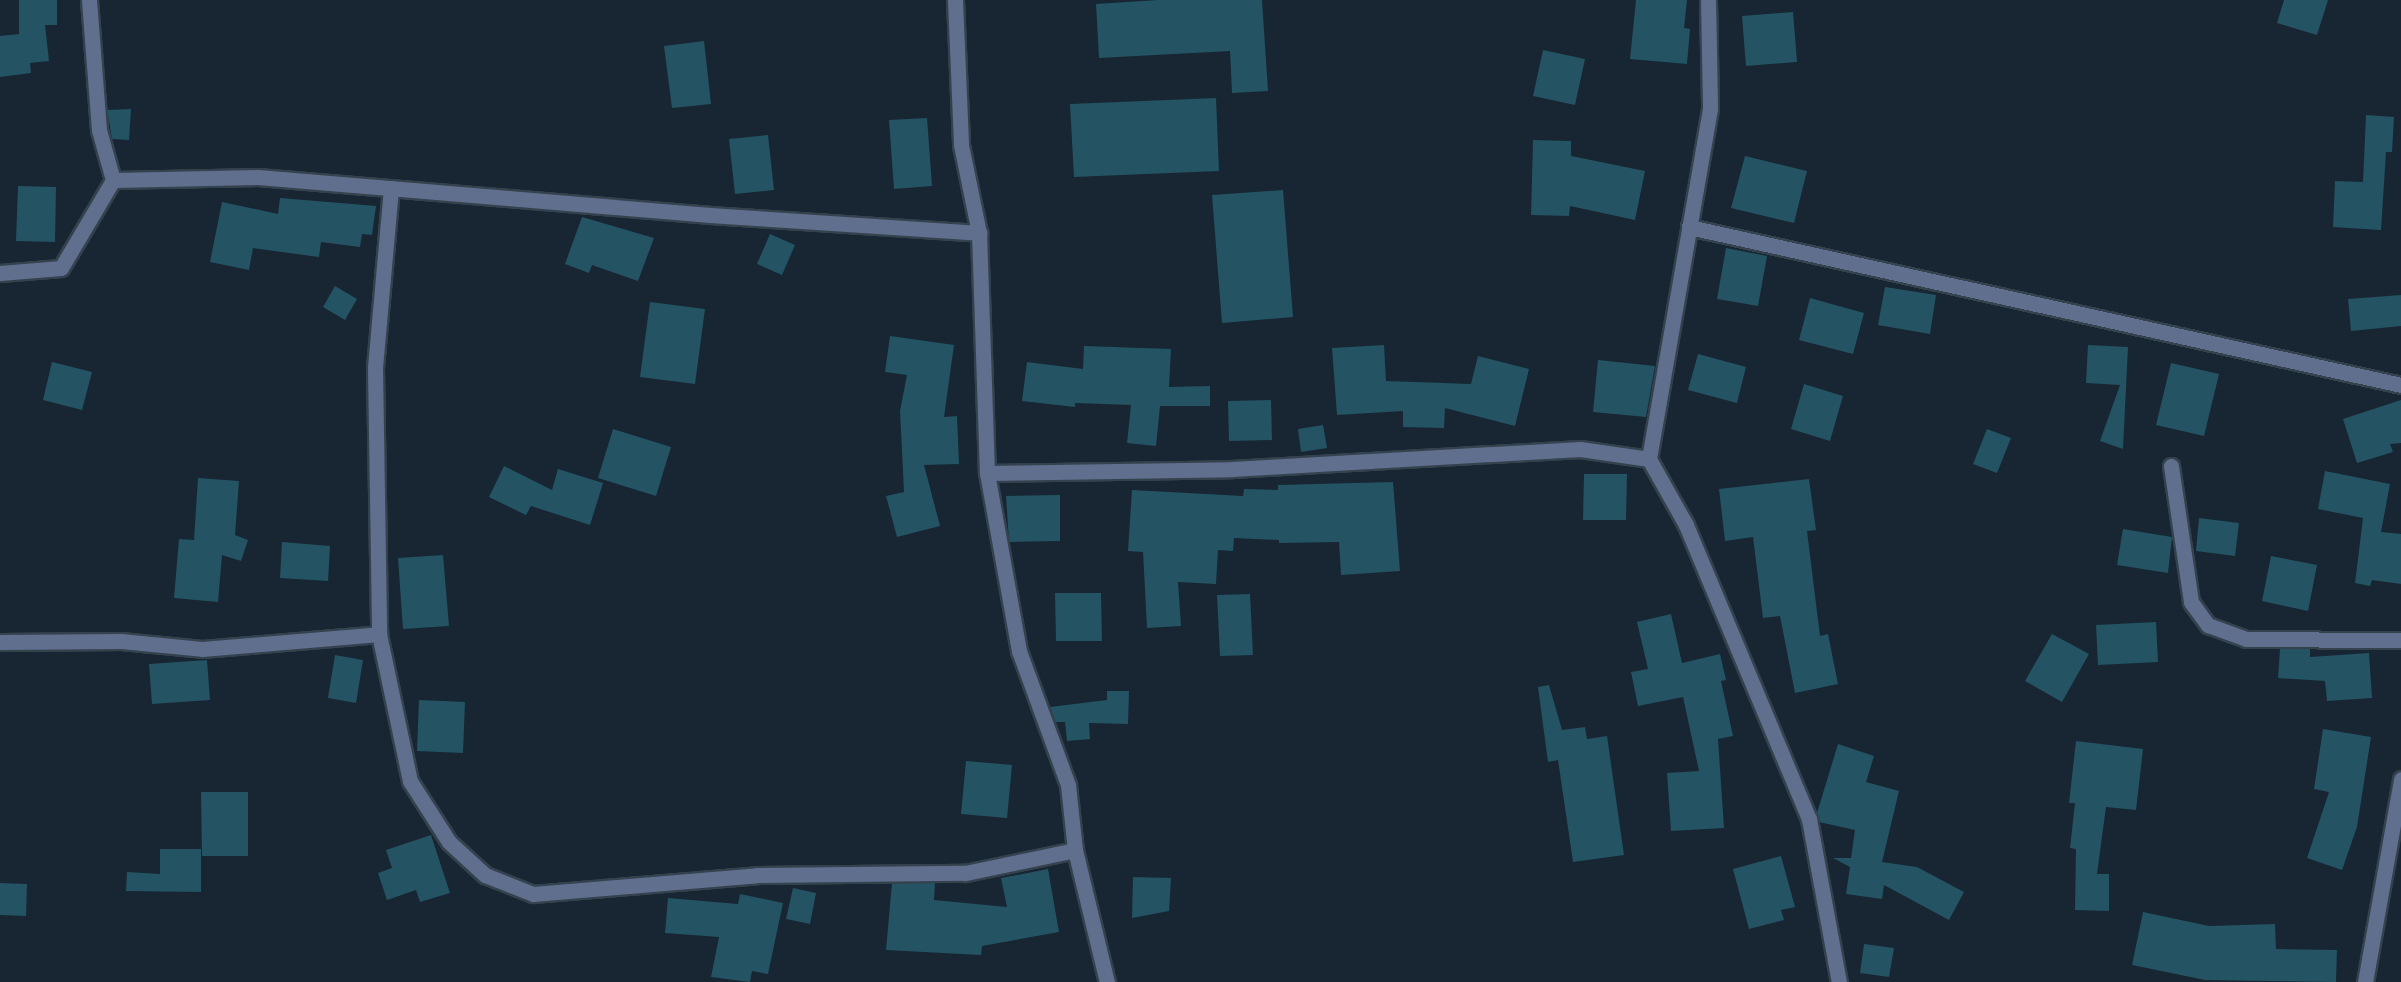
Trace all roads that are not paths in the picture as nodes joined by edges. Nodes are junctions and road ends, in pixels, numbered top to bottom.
1 (89, 0) edge
2 (955, 0) edge
3 (1708, 0) edge
4 (113, 180) junction
5 (391, 188) junction
6 (1689, 227) junction
7 (980, 233) junction
8 (0, 273) edge
9 (2401, 385) edge
10 (1649, 459) junction
11 (2171, 466) dead end
12 (987, 473) junction
13 (379, 634) junction
14 (2401, 640) edge
15 (0, 642) edge
16 (2401, 779) edge
17 (1075, 850) junction
18 (1107, 982) edge
19 (1839, 982) edge
20 (2365, 982) edge

1 - 4 street
2 - 7 street
3 - 6 street
4 - 5 street
4 - 8 street
5 - 7 street
5 - 13 street
6 - 9 street
6 - 10 street
7 - 12 street
10 - 12 street
10 - 19 street
11 - 14 street
12 - 17 street
13 - 15 street
13 - 17 street
16 - 20 street
17 - 18 street

